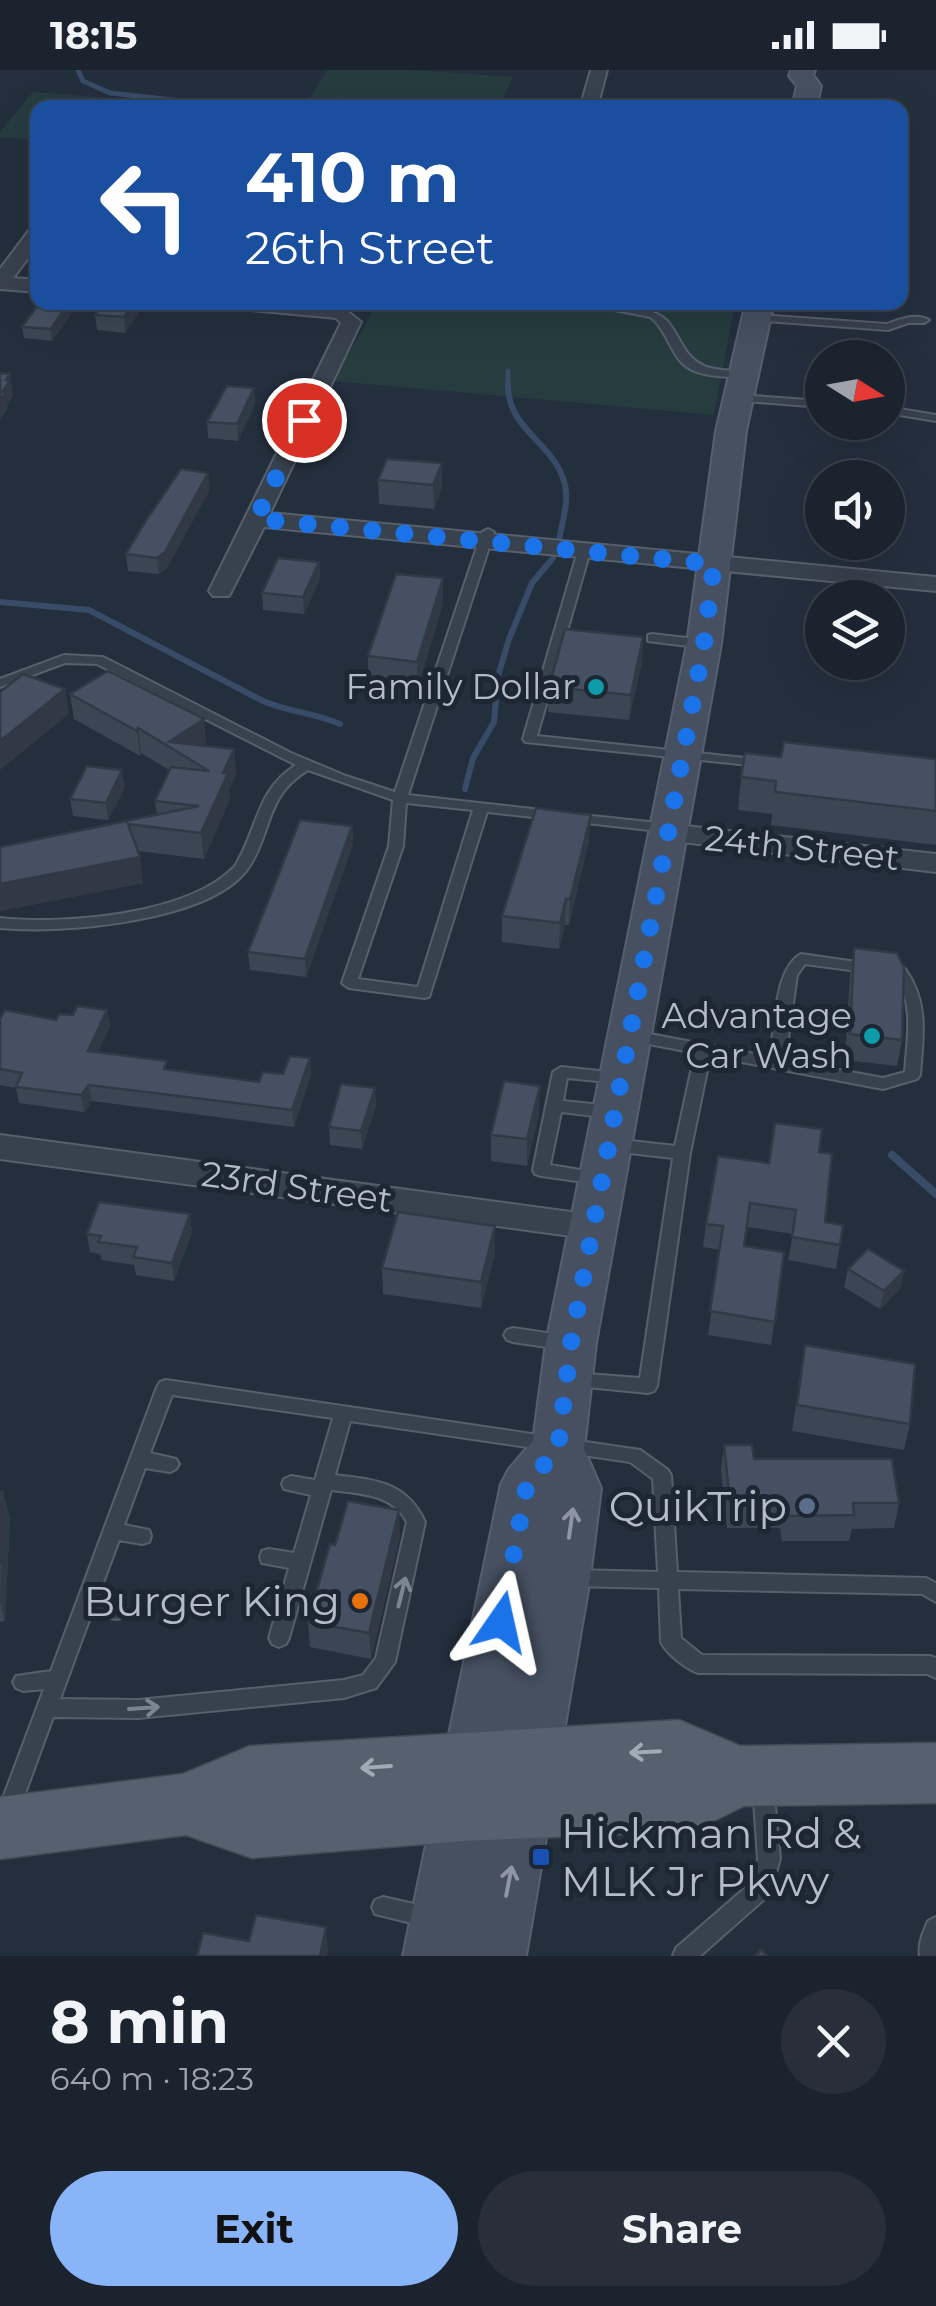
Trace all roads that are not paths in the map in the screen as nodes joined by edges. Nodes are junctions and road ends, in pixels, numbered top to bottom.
1 (599, 70) edge
2 (588, 100) edge
3 (30, 243) edge
4 (0, 282) edge
5 (30, 285) edge
6 (313, 310) edge
7 (625, 310) edge
8 (759, 310) edge
9 (924, 320) dead end
10 (741, 386) junction
11 (805, 400) edge
12 (905, 413) edge
13 (936, 418) edge
14 (256, 519) junction
15 (487, 537) junction
16 (584, 551) junction
17 (714, 564) junction
18 (936, 584) edge
19 (574, 585) junction
20 (593, 587) dead end
21 (221, 591) dead end
22 (652, 638) dead end
23 (704, 644) junction
24 (0, 683) edge
25 (683, 755) junction
26 (306, 764) junction
27 (780, 765) edge
28 (400, 798) junction
29 (481, 808) junction
30 (668, 831) junction
31 (936, 863) edge
32 (0, 923) edge
33 (630, 1035) junction
34 (704, 1049) junction
35 (777, 1064) junction
36 (554, 1105) junction
37 (612, 1129) junction
38 (0, 1147) edge
39 (682, 1152) junction
40 (593, 1227) junction
41 (513, 1335) dead end
42 (569, 1362) junction
43 (343, 1414) junction
44 (558, 1447) junction
45 (139, 1459) junction
46 (170, 1464) dead end
47 (291, 1484) dead end
48 (322, 1485) junction
49 (112, 1531) junction
50 (142, 1536) dead end
51 (269, 1557) dead end
52 (300, 1562) junction
53 (563, 1578) junction
54 (666, 1578) junction
55 (936, 1594) edge
56 (84, 1606) junction
57 (116, 1611) dead end
58 (279, 1638) dead end
59 (936, 1669) edge
60 (58, 1679) junction
61 (23, 1682) dead end
62 (47, 1708) junction
63 (936, 1773) edge
64 (750, 1776) junction
65 (498, 1784) junction
66 (1, 1830) edge
67 (383, 1907) dead end
68 (936, 1928) edge
69 (438, 1937) edge
70 (495, 1956) edge
71 (684, 1956) edge
72 (931, 1956) edge

1 - 2 street
3 - 4 street
4 - 5 street
6 - 14 street
7 - 10 lane
8 - 9 lane
8 - 10 main road
10 - 11 lane
10 - 17 main road
12 - 13 lane
14 - 15 street
14 - 21 street
15 - 16 street
15 - 28 lane
16 - 17 street
16 - 19 lane
17 - 18 street
17 - 23 main road
19 - 20 lane
19 - 25 lane
22 - 23 lane
23 - 25 main road
24 - 26 lane
25 - 27 lane
25 - 30 main road
26 - 28 lane
26 - 32 lane
28 - 29 lane
28 - 29 lane
29 - 30 lane
30 - 31 street, 24th Street
30 - 33 main road
33 - 34 lane
33 - 37 main road
34 - 35 lane
34 - 39 lane
35 - 35 lane
36 - 37 lane
36 - 37 lane
36 - 37 lane
37 - 39 lane
37 - 40 main road
38 - 40 street, 23rd Street
39 - 42 lane
40 - 42 main road
41 - 42 lane
42 - 44 main road
43 - 44 lane
43 - 45 lane
43 - 48 lane
53 -> 44 main road
44 - 54 lane
44 - 65 main road
45 - 46 lane
45 - 49 lane
47 - 48 lane
48 - 52 lane
62 -> 48 lane
49 - 50 lane
49 - 56 lane
51 - 52 lane
52 - 58 lane
53 - 54 lane
53 - 65 main road
54 - 55 lane
54 - 59 lane
56 - 57 lane
56 - 60 lane
60 - 61 lane
60 - 62 lane
62 - 66 lane
63 - 64 main road
64 - 65 main road
64 - 71 lane
65 - 66 main road
65 - 69 main road
70 -> 65 main road
67 - 69 lane
68 - 72 lane

